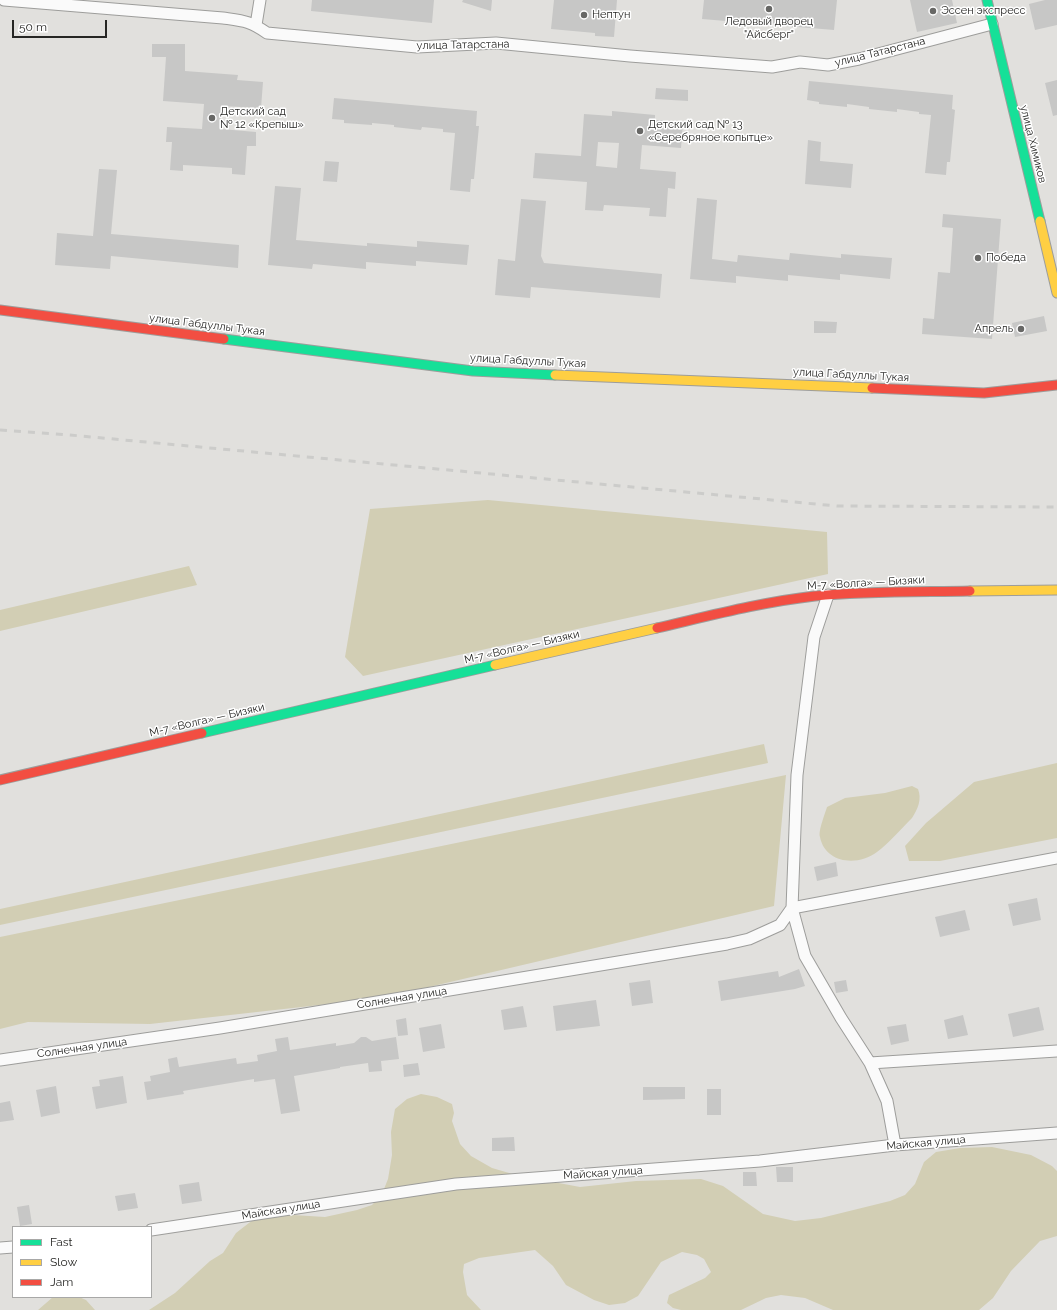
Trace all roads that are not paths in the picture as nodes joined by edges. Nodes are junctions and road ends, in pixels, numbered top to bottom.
1 (4, 0) edge
2 (260, 0) edge
3 (987, 0) edge
4 (992, 24) junction
5 (256, 25) junction
6 (1057, 293) edge
7 (0, 310) edge
8 (1057, 386) edge
9 (1057, 590) edge
10 (828, 595) junction
11 (0, 780) edge
12 (1057, 858) edge
13 (792, 908) junction
14 (1057, 1051) edge
15 (0, 1060) edge
16 (870, 1063) junction
17 (1057, 1133) edge
18 (895, 1145) junction
19 (152, 1230) edge
20 (12, 1247) edge
21 (0, 1248) edge

1 - 5 street, улица Татарстана
2 - 5 street
3 - 4 street, улица Химиков
4 - 5 street, улица Татарстана
4 - 6 street, улица Химиков
7 - 8 street, улица Габдуллы Тукая
9 - 10 street, М-7 «Волга» — Бизяки
10 - 11 street, М-7 «Волга» — Бизяки
10 - 13 street
12 - 13 street
13 - 15 street, Солнечная улица
13 - 16 street
14 - 16 street
16 - 18 street
17 - 18 street, Майская улица
18 - 19 street, Майская улица
20 - 21 street

